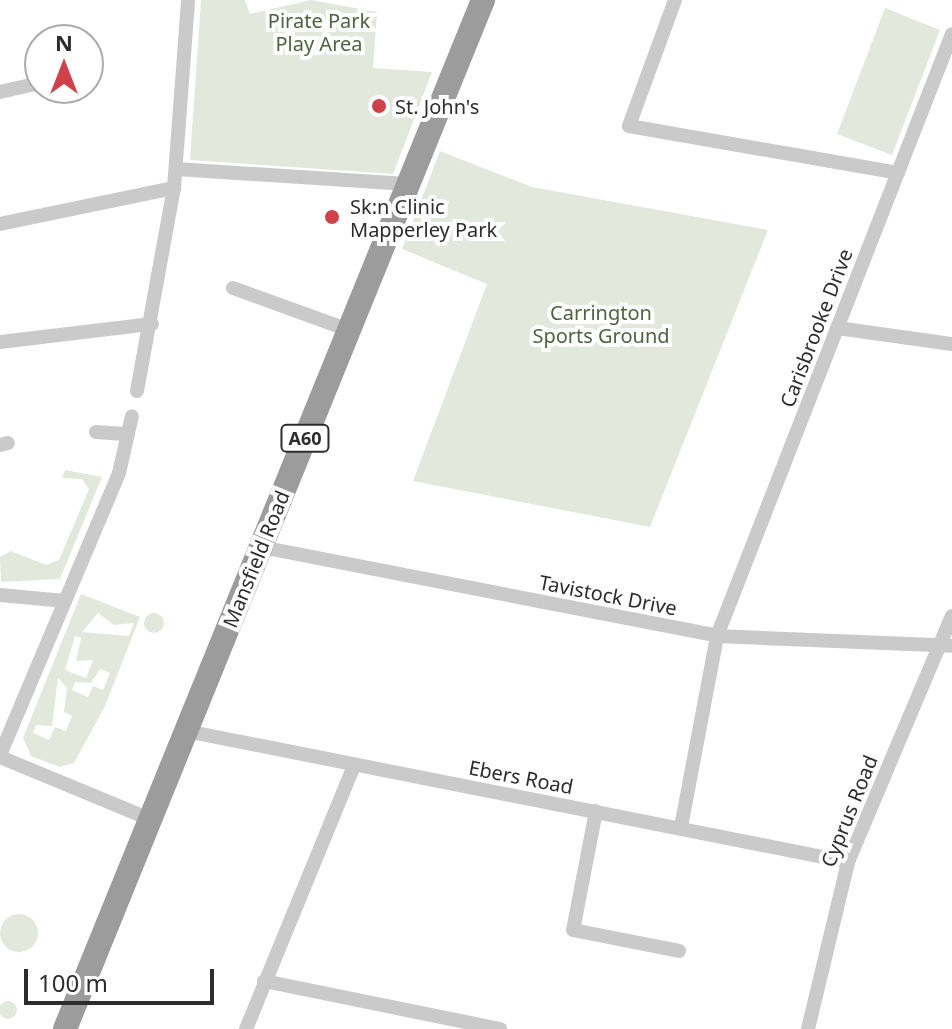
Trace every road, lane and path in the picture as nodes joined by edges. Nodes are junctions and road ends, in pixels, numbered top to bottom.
1 (188, 0) edge
2 (483, 0) edge
3 (675, 0) edge
4 (952, 34) edge
5 (24, 87) edge
6 (0, 92) edge
7 (176, 169) junction
8 (898, 173) junction
9 (408, 184) junction
10 (174, 188) junction
11 (0, 224) edge
12 (233, 288) dead end
13 (152, 324) junction
14 (837, 328) junction
15 (349, 330) junction
16 (0, 342) edge
17 (952, 344) edge
18 (137, 391) dead end
19 (132, 416) dead end
20 (96, 432) dead end
21 (128, 434) junction
22 (261, 547) junction
23 (0, 595) edge
24 (65, 601) junction
25 (952, 616) edge
26 (717, 636) junction
27 (946, 645) edge
28 (186, 731) junction
29 (0, 756) edge
30 (354, 766) junction
31 (596, 811) junction
32 (150, 819) junction
33 (681, 827) junction
34 (848, 862) junction
35 (679, 951) dead end
36 (264, 981) junction
37 (65, 1029) edge
38 (246, 1029) edge
39 (500, 1029) edge
40 (808, 1029) edge

1 - 7 street
2 - 9 highway, Mansfield Road / A60
3 - 8 street
4 - 8 street, Carisbrooke Drive
5 - 6 street
7 - 9 street
7 - 10 street
8 - 14 street, Carisbrooke Drive
9 - 15 highway, Mansfield Road / A60
10 - 11 street
10 - 13 street
12 - 15 street
13 - 16 street
13 - 18 street
14 - 17 street
14 - 26 street, Carisbrooke Drive
15 - 22 highway, Mansfield Road / A60
19 - 21 street
20 - 21 street
21 - 24 street
22 - 26 street, Tavistock Drive
22 - 28 highway, Mansfield Road / A60
23 - 24 street
24 - 29 street
25 - 27 street, Cyprus Road
26 - 27 street, Tavistock Drive
26 - 33 street, Carisbrooke Drive
27 - 34 street, Cyprus Road
28 - 30 street, Ebers Road
28 - 32 highway, Mansfield Road / A60
29 - 32 street
30 - 31 street, Ebers Road
30 - 36 street
31 - 33 street, Ebers Road
31 - 35 street
32 - 37 highway, Mansfield Road / A60
33 - 34 street, Ebers Road
34 - 40 street, Cyprus Road
36 - 38 street
36 - 39 street

